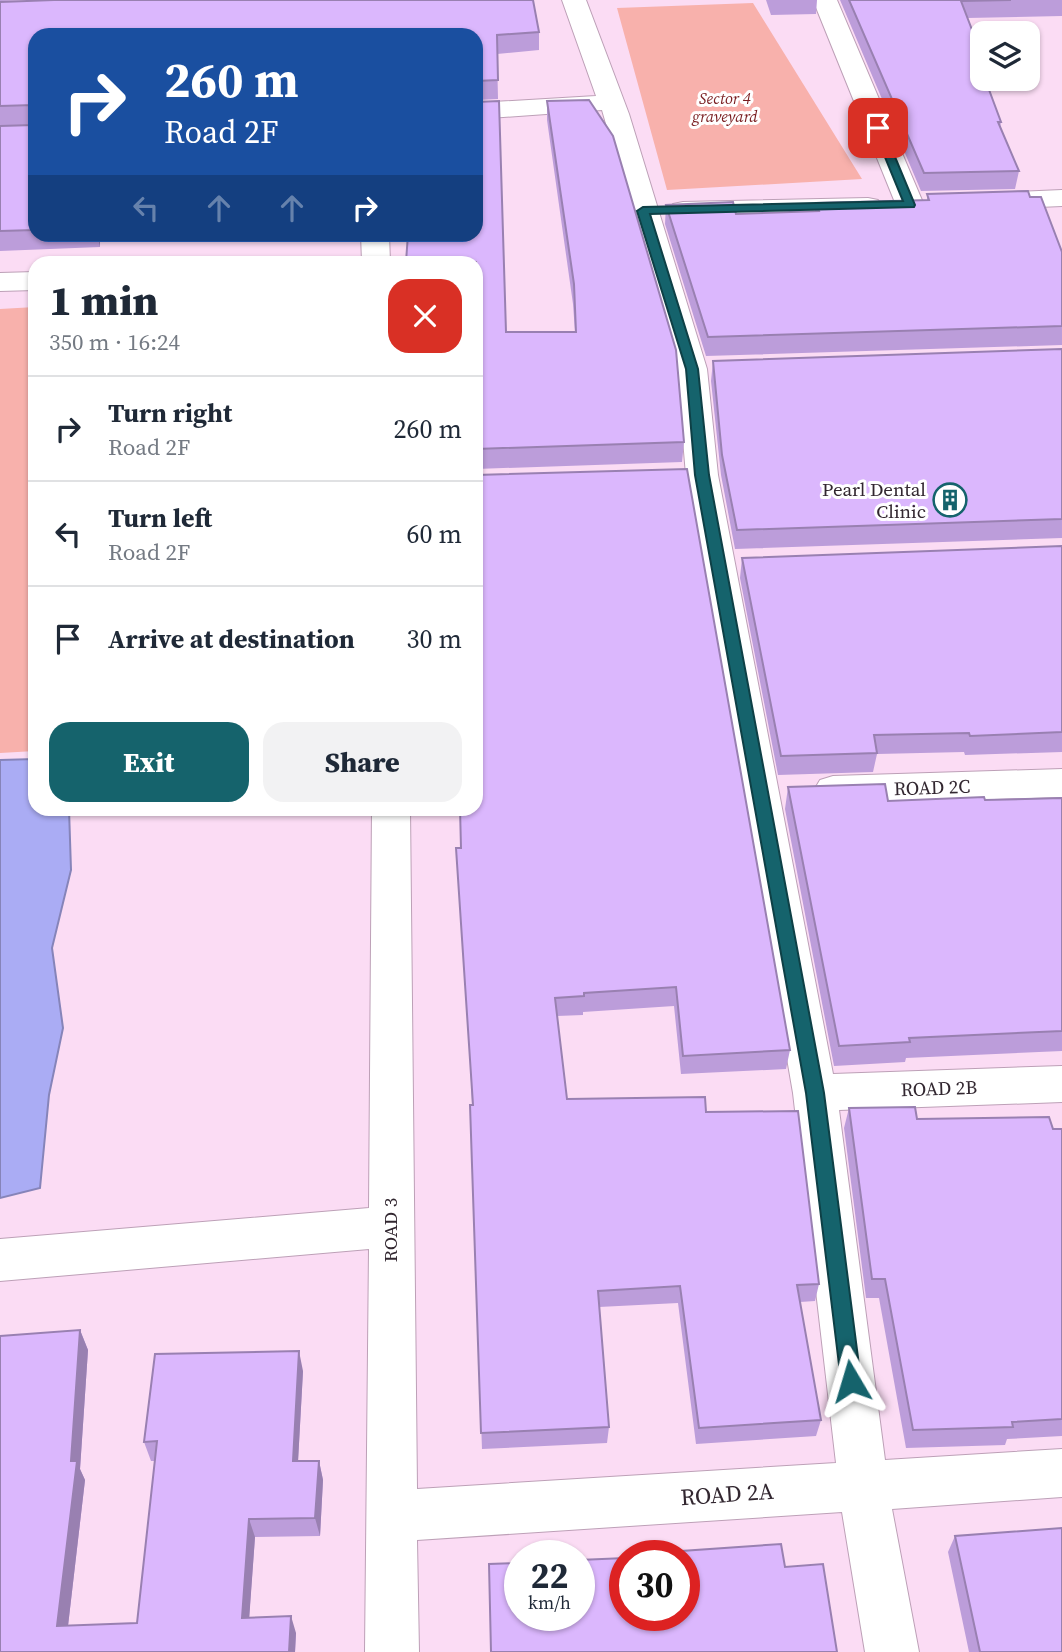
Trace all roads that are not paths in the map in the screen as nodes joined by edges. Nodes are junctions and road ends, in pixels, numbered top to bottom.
1 (574, 0) edge
2 (825, 0) edge
3 (612, 103) junction
4 (483, 111) edge
5 (1062, 198) edge
6 (965, 202) edge
7 (937, 204) edge
8 (910, 205) junction
9 (643, 211) junction
10 (28, 281) edge
11 (0, 282) edge
12 (1062, 783) edge
13 (760, 793) junction
14 (391, 816) edge
15 (1062, 1084) edge
16 (815, 1093) junction
17 (390, 1227) junction
18 (0, 1261) edge
19 (1062, 1473) edge
20 (864, 1485) junction
21 (392, 1516) junction
22 (392, 1652) edge
23 (892, 1652) edge

1 - 3 street
2 - 8 street
3 - 4 street
3 - 9 street
5 - 6 street
7 - 8 street
8 - 9 street
9 - 13 street
10 - 11 street
12 - 13 street, ROAD 2C
13 - 16 street
14 - 17 street, ROAD 3
15 - 16 street, ROAD 2B
16 - 20 street
17 - 18 street
17 - 21 street, ROAD 3
19 - 20 street, ROAD 2A
20 - 21 street, ROAD 2A
20 - 23 street
21 - 22 street, ROAD 3

